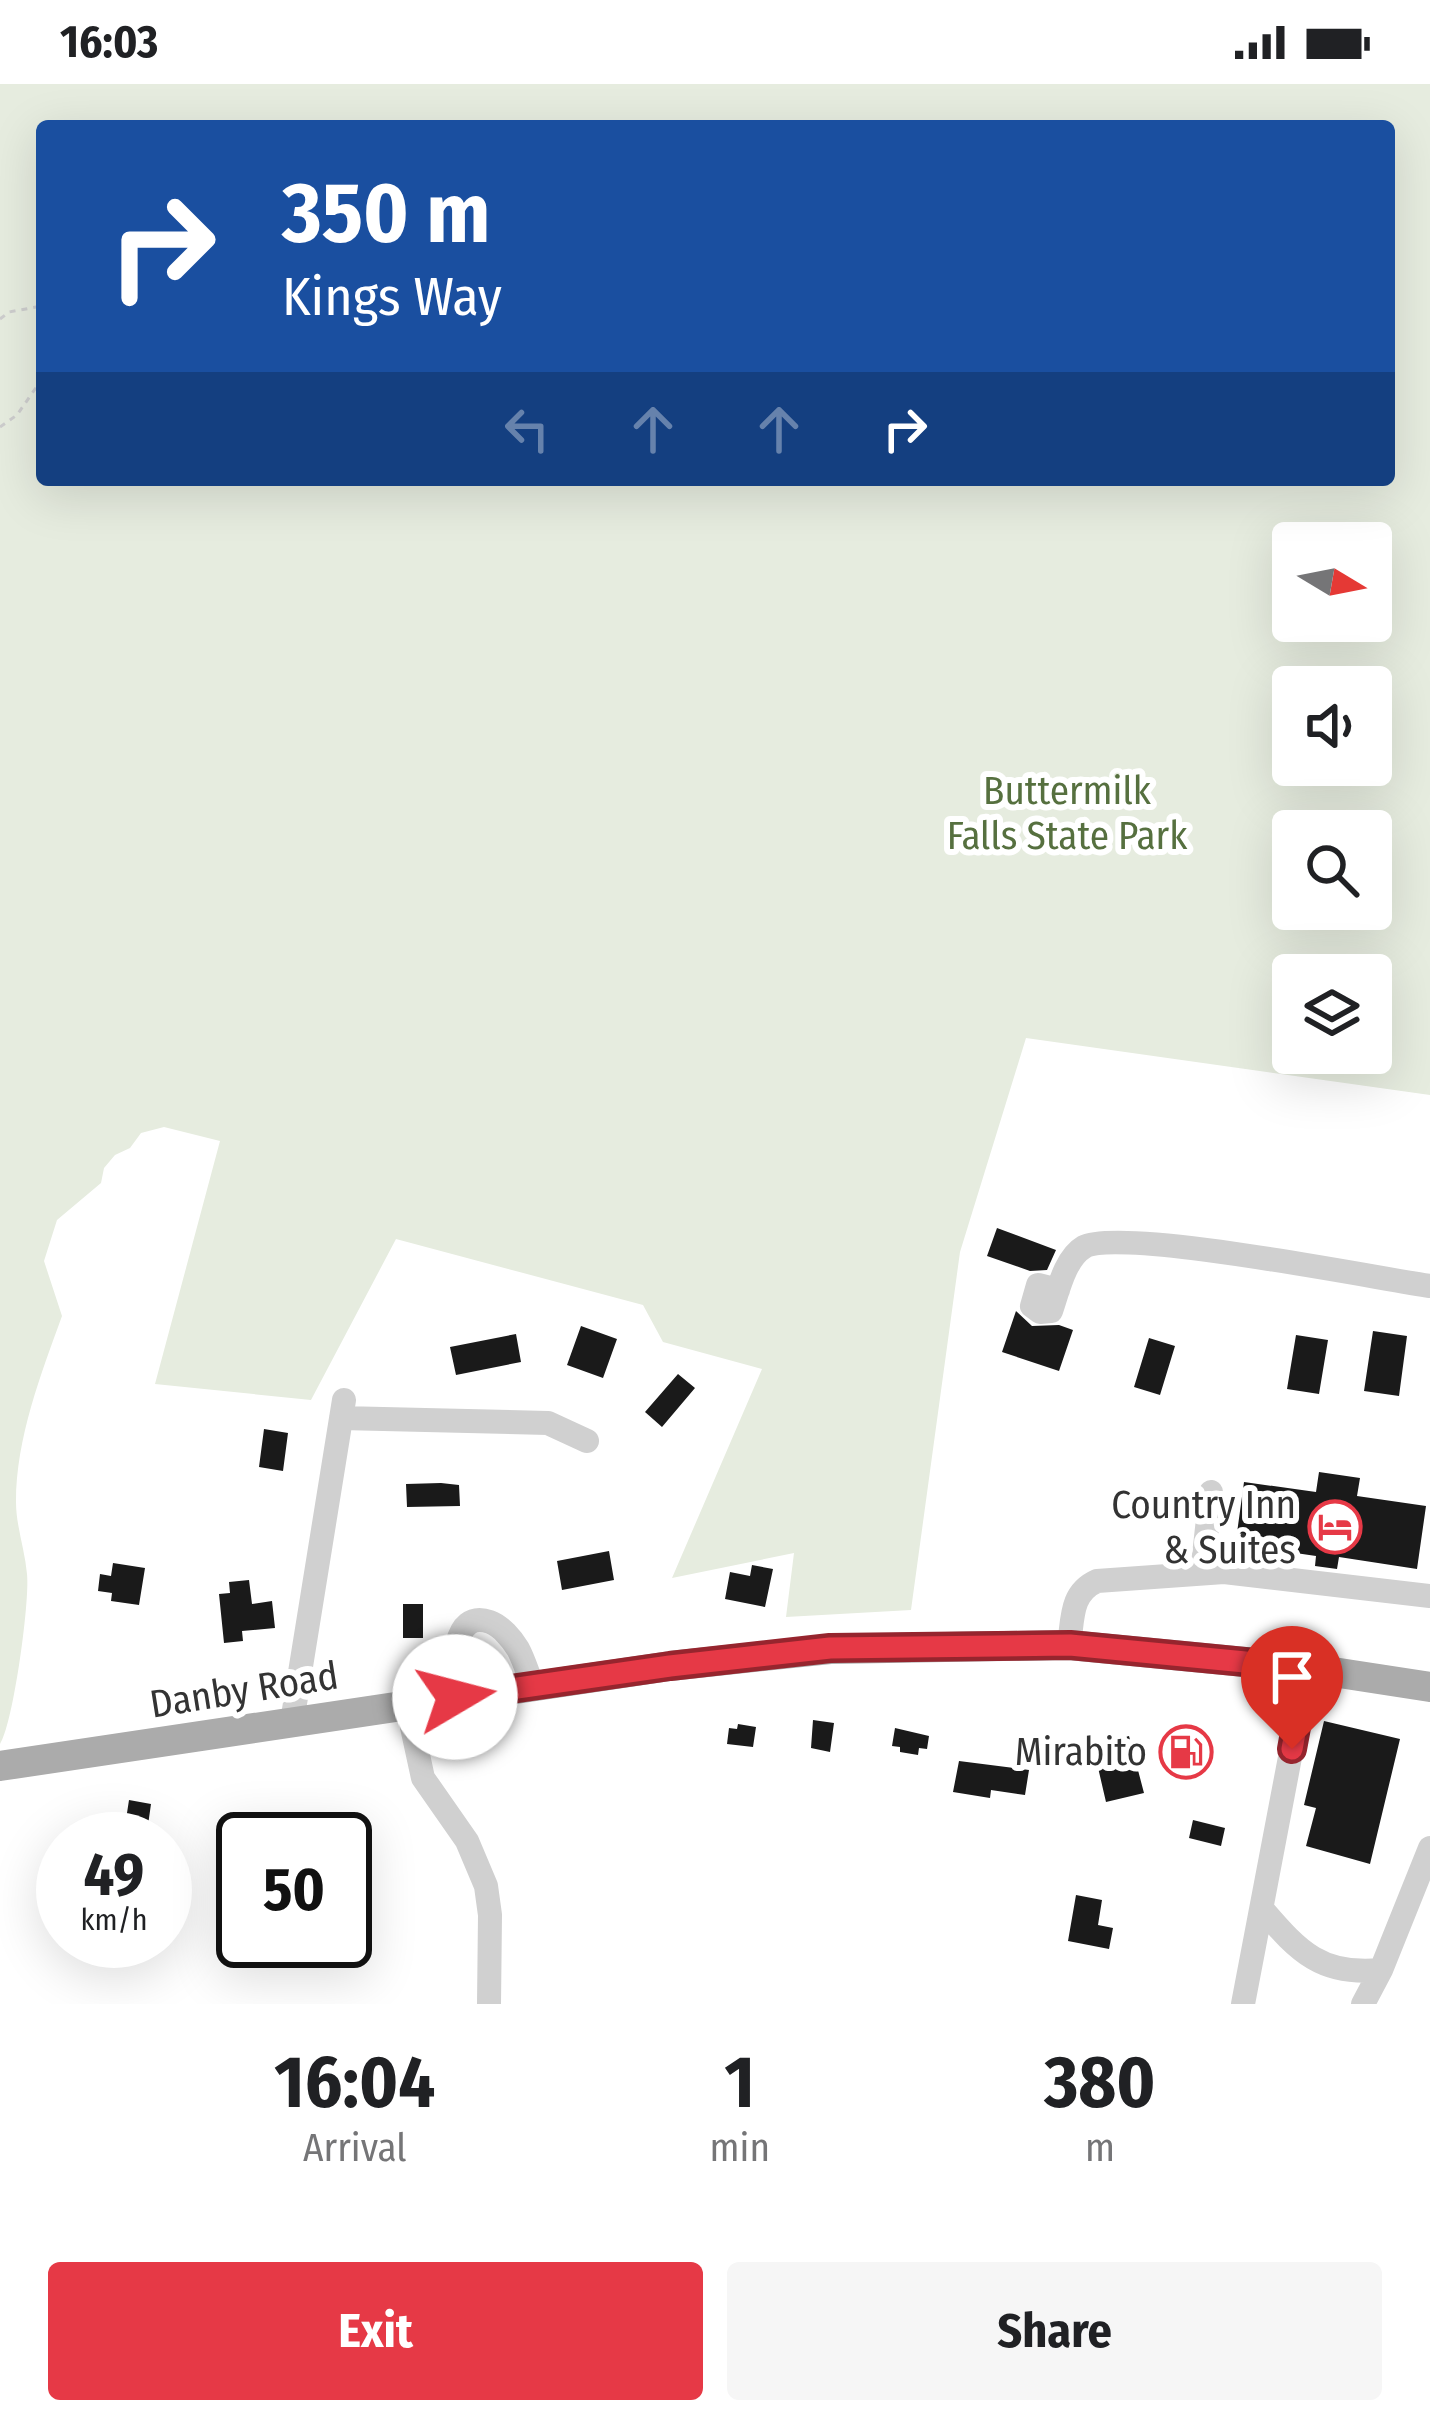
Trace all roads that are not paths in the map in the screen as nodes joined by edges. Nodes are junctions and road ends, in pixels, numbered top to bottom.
1 (1430, 1286) edge
2 (1058, 1290) dead end
3 (587, 1441) dead end
4 (1210, 1492) dead end
5 (1202, 1573) junction
6 (1430, 1596) edge
7 (1070, 1645) junction
8 (1307, 1668) junction
9 (533, 1686) junction
10 (1430, 1688) edge
11 (455, 1697) junction
12 (407, 1704) junction
13 (292, 1722) junction
14 (0, 1766) edge
15 (1430, 1848) edge
16 (1263, 1910) junction
17 (1381, 1970) junction
18 (489, 2004) edge
19 (1243, 2004) edge
20 (1363, 2004) edge

1 - 2 street
3 - 13 street
4 - 5 street
5 - 6 street
5 - 7 street
7 - 8 main road, Danby Road
7 - 9 main road, Danby Road
8 - 10 main road, Danby Road
8 - 16 street
9 - 11 main road, Danby Road
9 - 11 street
11 - 12 main road, Danby Road
12 - 13 main road, Danby Road
12 - 18 street
13 - 14 main road, Danby Road
15 - 17 street
16 - 17 street
16 - 19 street
17 - 20 street

